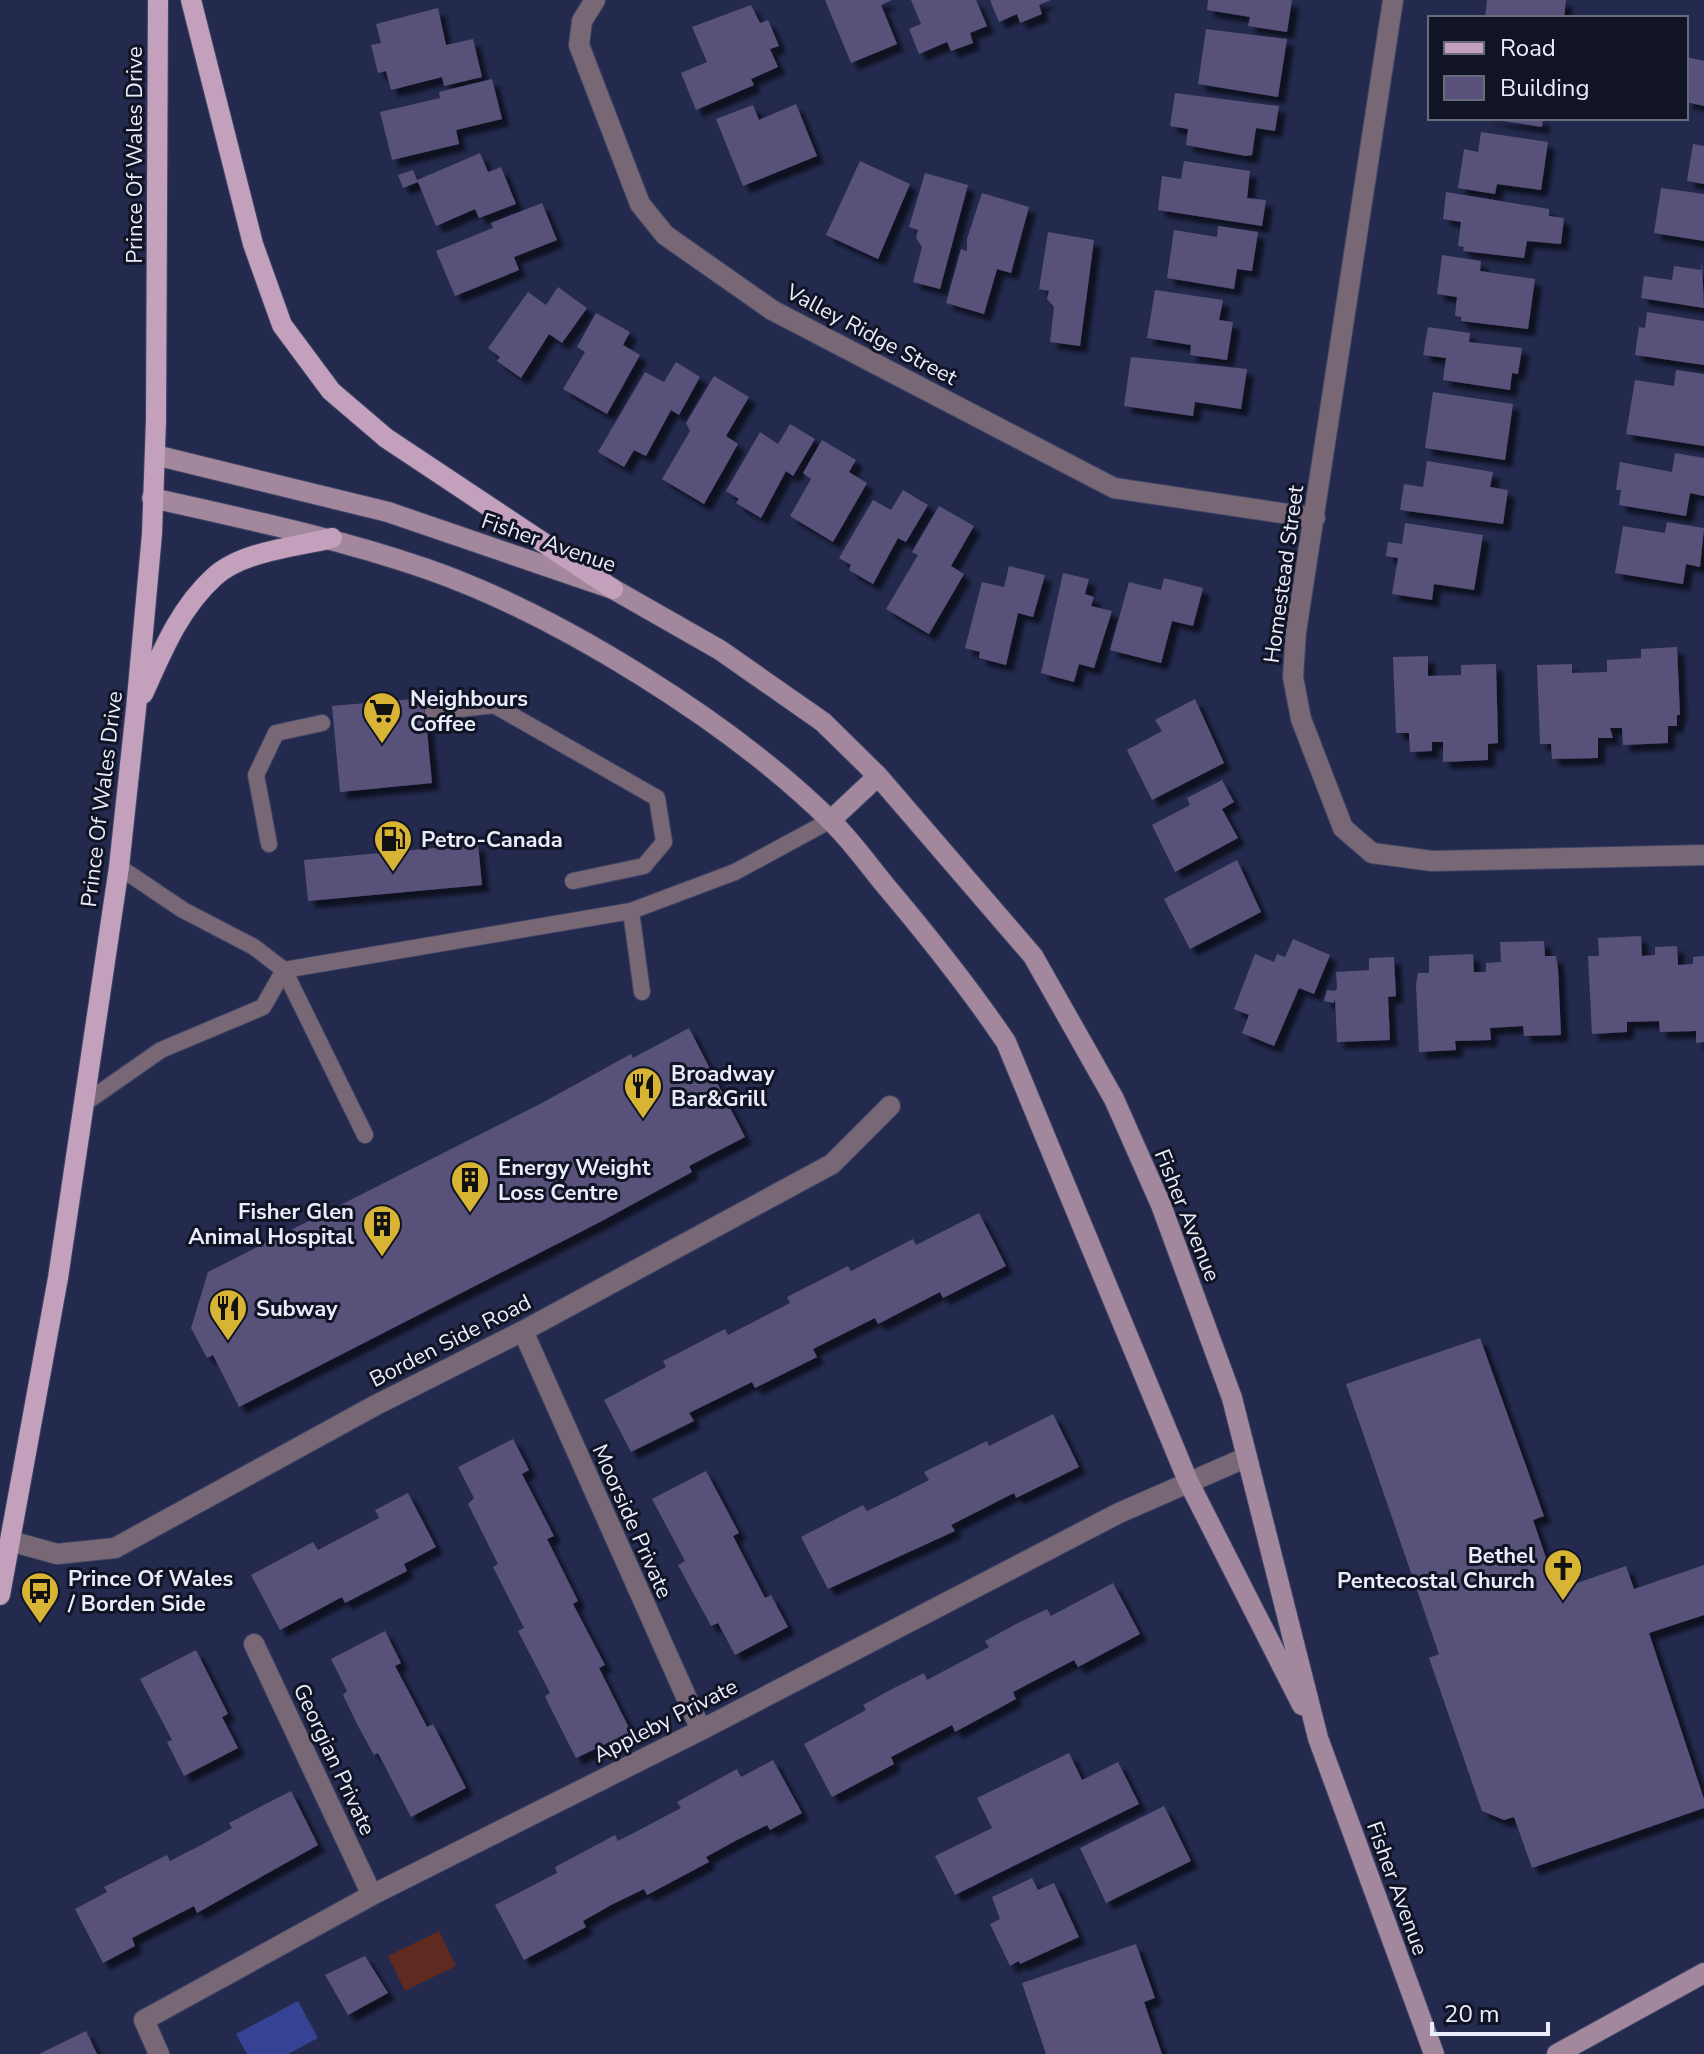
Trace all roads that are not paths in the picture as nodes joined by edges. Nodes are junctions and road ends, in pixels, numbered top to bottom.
1 (158, 0) edge
2 (191, 0) edge
3 (595, 0) edge
4 (1393, 0) edge
5 (155, 455) junction
6 (152, 498) junction
7 (1315, 518) junction
8 (332, 538) junction
9 (613, 589) junction
10 (136, 709) junction
11 (433, 712) dead end
12 (322, 723) dead end
13 (878, 776) junction
14 (831, 820) junction
15 (269, 844) dead end
16 (1704, 855) edge
17 (119, 867) junction
18 (573, 881) dead end
19 (631, 911) junction
20 (284, 970) junction
21 (642, 992) dead end
22 (82, 1105) junction
23 (890, 1106) dead end
24 (365, 1135) dead end
25 (523, 1331) junction
26 (1247, 1457) junction
27 (1188, 1481) junction
28 (10, 1541) junction
29 (0, 1595) edge
30 (254, 1644) dead end
31 (701, 1730) junction
32 (1318, 1738) junction
33 (372, 1895) junction
34 (1704, 1973) edge
35 (159, 2054) edge
36 (1434, 2054) edge
37 (1557, 2054) edge

1 - 5 main road, Prince Of Wales Drive
2 - 9 main road
3 - 7 street, Valley Ridge Street
4 - 7 street, Homestead Street
5 - 6 main road, Prince Of Wales Drive
5 - 9 main road, Fisher Avenue
6 - 8 main road, Fisher Avenue
6 - 10 main road, Prince Of Wales Drive
7 - 16 street, Homestead Street
8 - 10 main road
8 - 14 main road, Fisher Avenue
9 - 13 main road, Fisher Avenue
10 - 17 main road, Prince Of Wales Drive
11 - 18 lane
12 - 15 lane
13 - 14 main road
13 - 26 main road, Fisher Avenue
14 - 19 lane
14 - 27 main road, Fisher Avenue
17 - 20 lane
17 - 22 main road, Prince Of Wales Drive
19 - 20 lane
19 - 21 lane
20 - 22 lane
20 - 24 lane
22 - 28 main road, Prince Of Wales Drive
23 - 25 street, Borden Side Road
25 - 28 street, Borden Side Road
25 - 31 street, Moorside Private
26 - 27 street, Appleby Private
26 - 32 main road, Fisher Avenue
27 - 31 street, Appleby Private
27 - 32 main road, Fisher Avenue
28 - 29 main road, Prince Of Wales Drive
30 - 33 street, Georgian Private
31 - 33 street, Appleby Private
32 - 36 main road, Fisher Avenue
33 - 35 street, Appleby Private
34 - 37 main road

